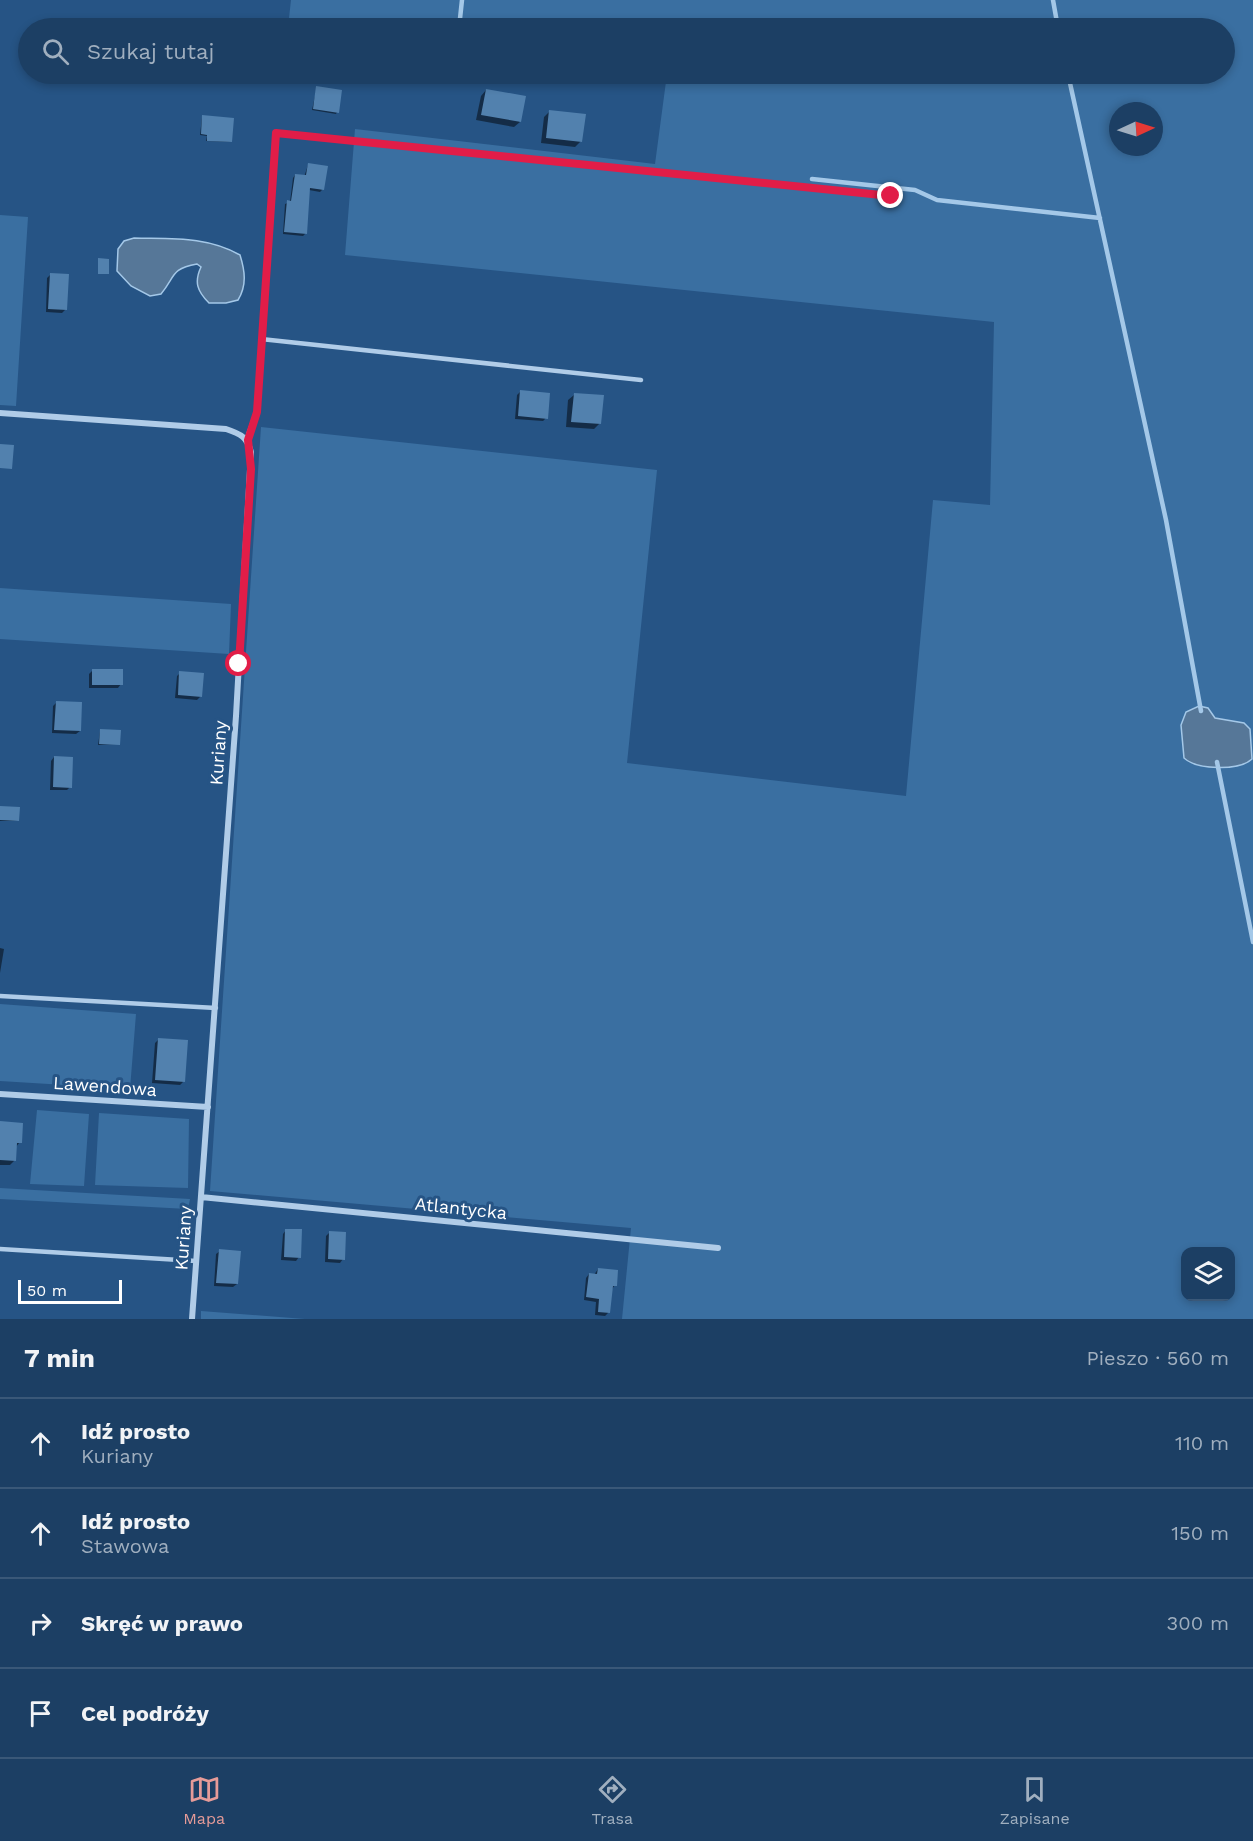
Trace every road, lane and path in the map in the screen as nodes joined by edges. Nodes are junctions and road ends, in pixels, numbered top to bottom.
1 (891, 196) dead end
2 (261, 339) junction
3 (641, 380) dead end
4 (0, 413) edge
5 (248, 440) junction
6 (0, 996) edge
7 (216, 1008) junction
8 (0, 1094) edge
9 (208, 1107) junction
10 (201, 1197) junction
11 (718, 1248) dead end
12 (0, 1249) edge
13 (196, 1261) junction
14 (192, 1319) edge

1 - 2 street
2 - 3 lane
2 - 5 street
4 - 5 street
5 - 7 street, Kuriany
6 - 7 lane
7 - 9 street, Kuriany
8 - 9 street, Lawendowa
9 - 10 street, Kuriany
10 - 11 street, Atlantycka
10 - 13 street, Kuriany
12 - 13 lane
13 - 14 street, Kuriany

